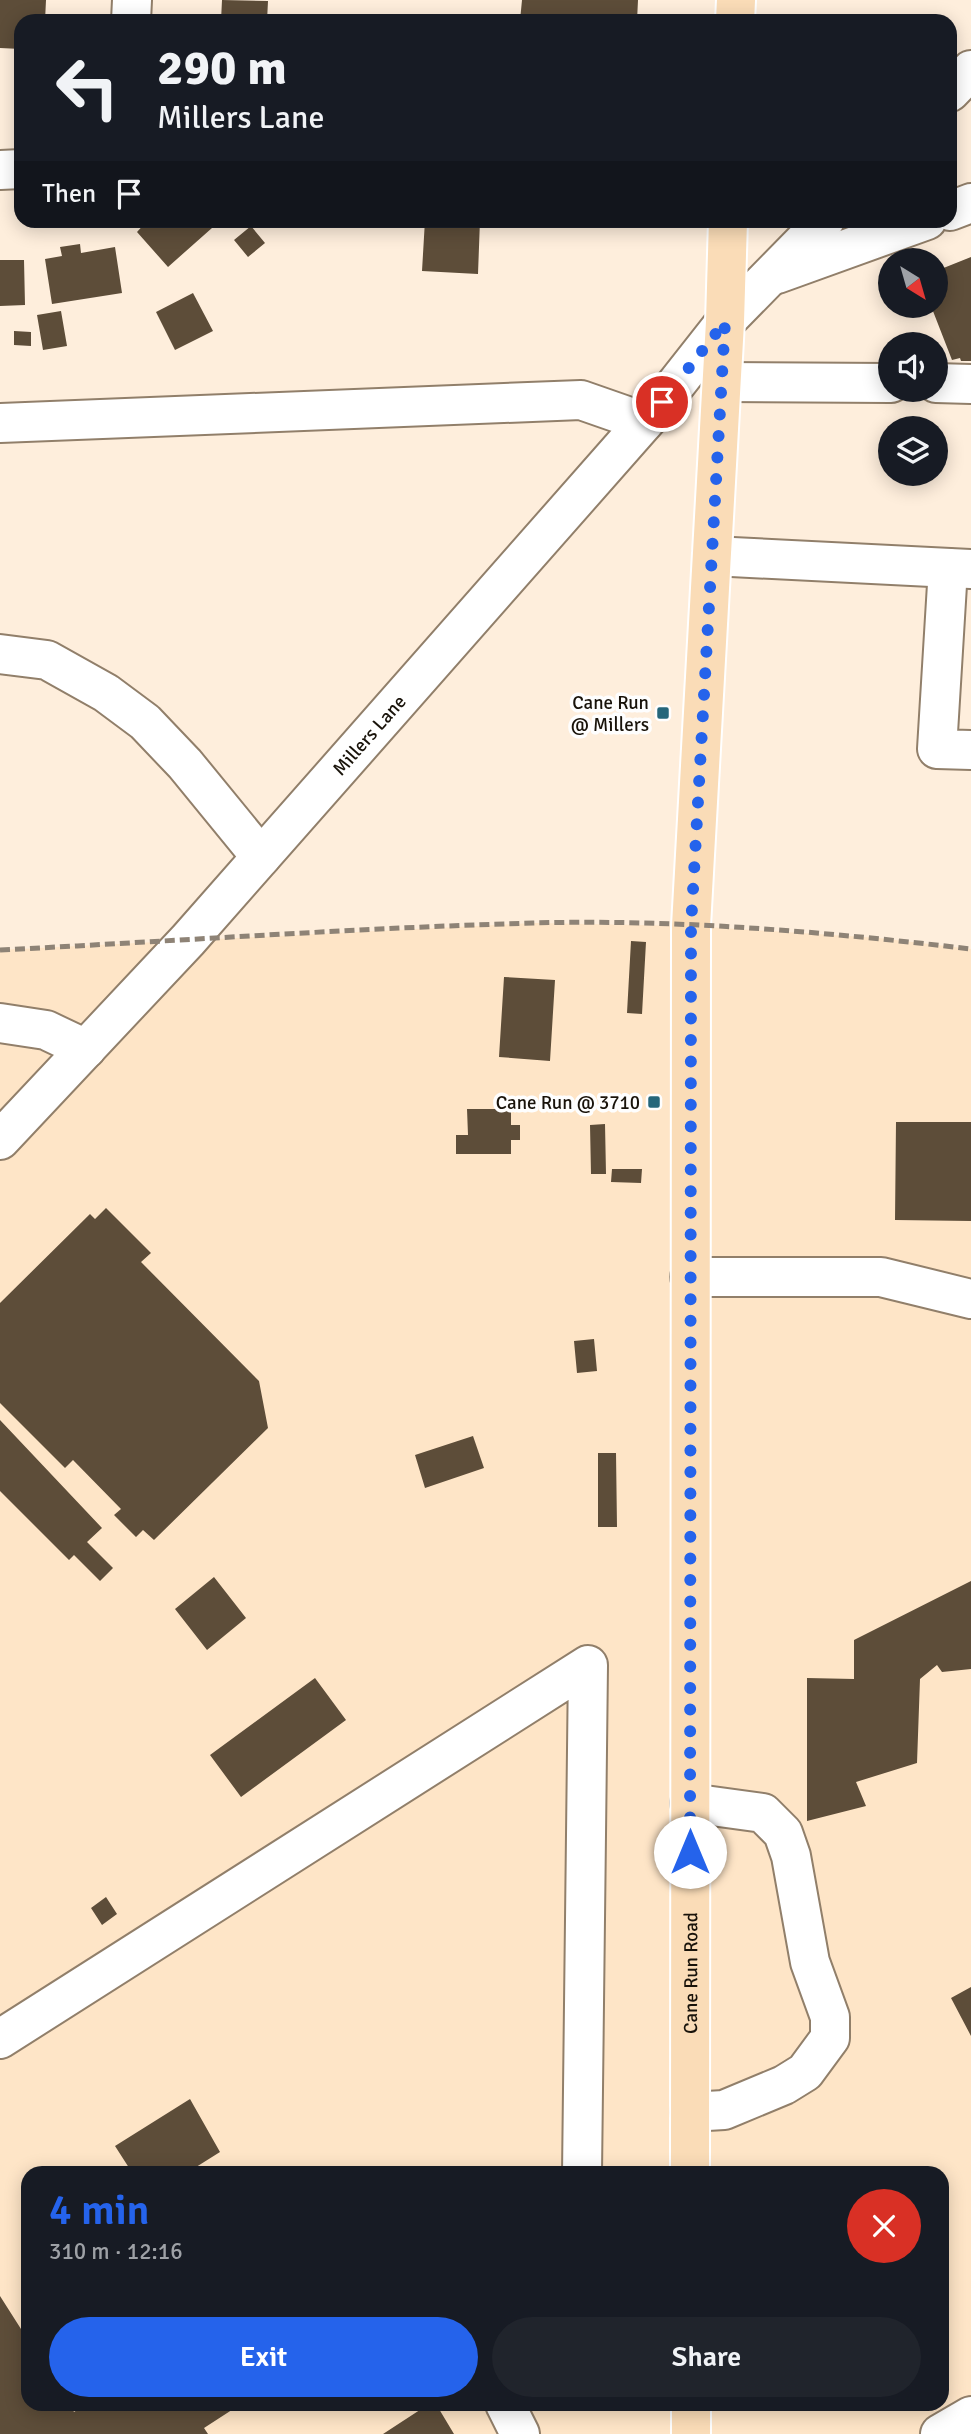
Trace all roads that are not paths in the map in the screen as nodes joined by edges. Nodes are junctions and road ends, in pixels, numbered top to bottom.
1 (971, 70) edge
2 (957, 85) edge
3 (728, 228) edge
4 (817, 228) edge
5 (905, 228) edge
6 (769, 277) junction
7 (725, 322) junction
8 (722, 382) junction
9 (878, 383) edge
10 (948, 383) edge
11 (971, 384) edge
12 (644, 422) junction
13 (0, 423) edge
14 (712, 556) junction
15 (960, 568) edge
16 (0, 654) edge
17 (971, 750) edge
18 (261, 857) junction
19 (0, 1023) edge
20 (86, 1049) junction
21 (0, 1140) edge
22 (690, 1277) junction
23 (971, 1299) edge
24 (690, 1803) junction
25 (0, 2039) edge
26 (690, 2112) junction
27 (582, 2166) edge
28 (690, 2166) edge
29 (508, 2411) edge
30 (691, 2411) edge
31 (971, 2416) edge
32 (520, 2434) edge
33 (691, 2434) edge
34 (940, 2434) edge

1 - 2 street
3 - 7 main road, Cane Run Road
4 - 6 street, Millers Lane
5 - 6 street
6 - 7 street, Millers Lane
7 - 8 main road, Cane Run Road
7 - 12 street, Millers Lane
8 - 9 street
8 - 14 main road, Cane Run Road
10 - 11 street
12 - 13 street
12 - 18 street, Millers Lane
14 - 15 street
14 - 22 main road, Cane Run Road
15 - 17 street
16 - 18 street
18 - 20 street, Millers Lane
19 - 20 street
20 - 21 street, Millers Lane
22 - 23 street
22 - 24 main road, Cane Run Road
24 - 26 main road, Cane Run Road
24 - 26 street
25 - 27 street
26 - 28 main road, Cane Run Road
29 - 32 street
30 - 33 main road
31 - 34 street

